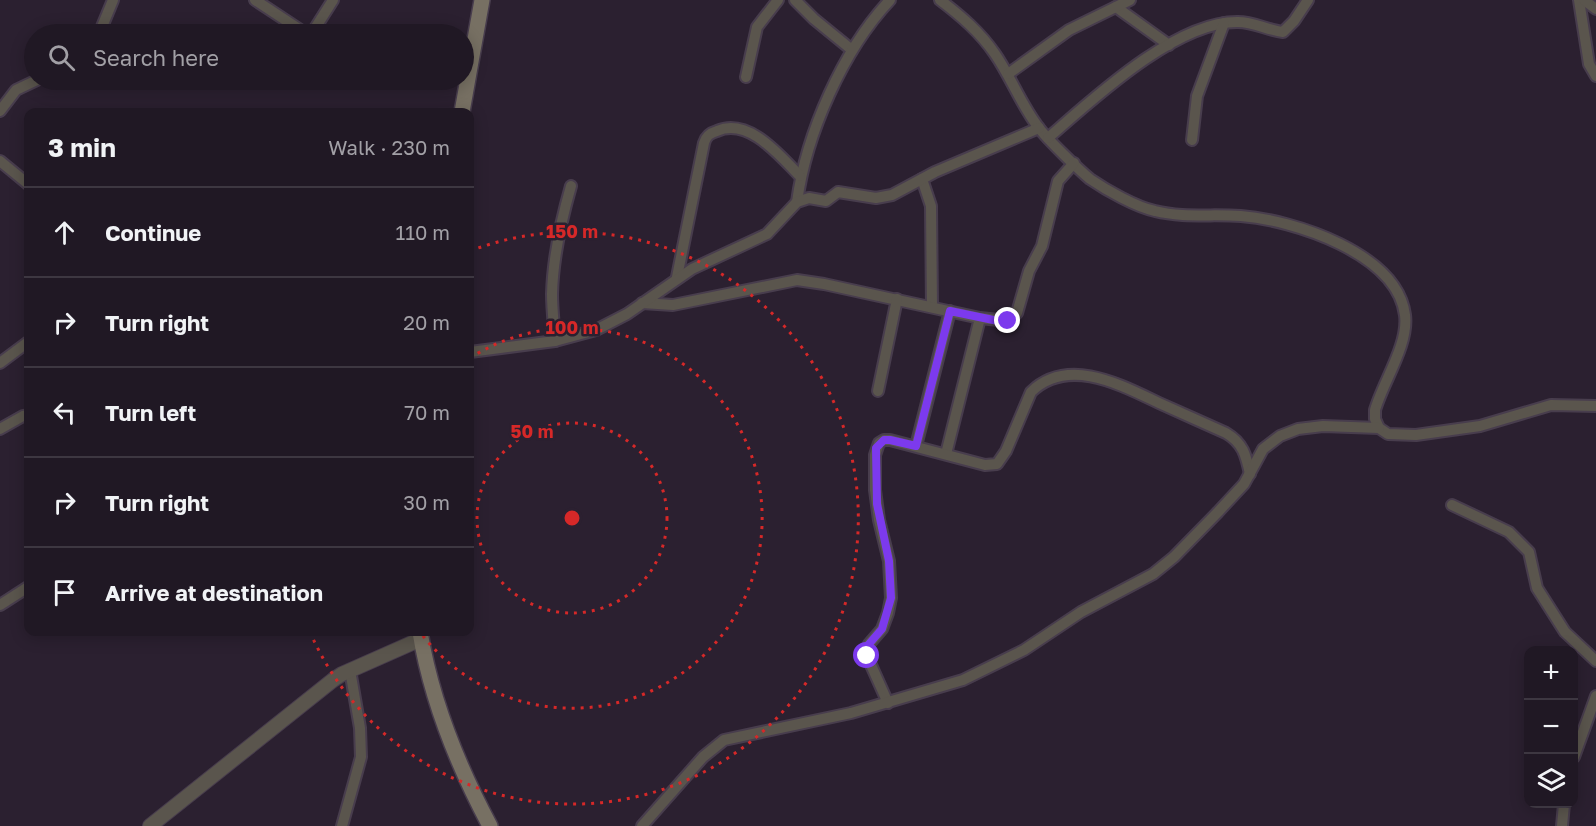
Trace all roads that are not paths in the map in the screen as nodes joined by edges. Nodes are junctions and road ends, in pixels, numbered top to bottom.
1 (113, 0) edge
2 (255, 0) edge
3 (333, 0) edge
4 (482, 0) edge
5 (778, 0) edge
6 (795, 0) edge
7 (890, 0) edge
8 (940, 0) edge
9 (1130, 0) edge
10 (1308, 0) edge
11 (1579, 0) edge
12 (1584, 0) edge
13 (1116, 7) junction
14 (1596, 9) edge
15 (1224, 23) junction
16 (103, 24) edge
17 (289, 24) edge
18 (318, 24) edge
19 (474, 45) edge
20 (1169, 45) junction
21 (852, 50) junction
22 (1008, 74) junction
23 (1596, 76) edge
24 (746, 77) dead end
25 (24, 86) edge
26 (466, 90) edge
27 (463, 108) edge
28 (0, 111) edge
29 (1039, 128) junction
30 (1048, 138) junction
31 (1192, 140) dead end
32 (0, 161) edge
33 (1074, 163) junction
34 (800, 176) junction
35 (922, 178) junction
36 (24, 181) edge
37 (571, 186) dead end
38 (797, 202) junction
39 (677, 278) junction
40 (897, 299) junction
41 (642, 303) junction
42 (932, 307) junction
43 (950, 311) junction
44 (980, 318) junction
45 (555, 341) junction
46 (24, 345) edge
47 (474, 351) edge
48 (0, 363) edge
49 (879, 391) dead end
50 (1596, 406) edge
51 (24, 416) edge
52 (1379, 428) junction
53 (0, 429) edge
54 (916, 446) junction
55 (945, 454) junction
56 (1250, 474) junction
57 (1452, 505) dead end
58 (24, 590) edge
59 (0, 605) edge
60 (419, 636) edge
61 (421, 636) edge
62 (1596, 661) edge
63 (350, 670) junction
64 (1596, 696) edge
65 (888, 703) junction
66 (1575, 754) edge
67 (1564, 808) edge
68 (150, 826) edge
69 (342, 826) edge
70 (490, 826) edge
71 (642, 826) edge
72 (1562, 826) edge

1 - 16 street
2 - 17 street
3 - 18 street
4 - 19 main road
5 - 24 street
6 - 21 street
7 - 21 street
8 - 22 street
9 - 13 street
10 - 15 street
11 - 23 street
12 - 14 street
13 - 20 street
13 - 22 street
15 - 20 street
15 - 31 street
20 - 30 street
21 - 34 street
22 - 29 street
25 - 28 street
26 - 27 main road
29 - 30 street
29 - 35 street
30 - 33 street
32 - 36 street
33 - 44 street
33 - 52 street
34 - 38 street
34 - 39 street
35 - 38 street
35 - 42 street
37 - 45 street
38 - 39 street
39 - 41 street
40 - 41 street
40 - 42 street
40 - 49 street
41 - 45 street
42 - 43 street
43 - 44 street
43 - 54 street
44 - 55 street
45 - 47 street
46 - 48 street
50 - 52 street
51 - 53 street
52 - 56 street
54 - 55 street
54 - 65 street
55 - 56 street
56 - 65 street
57 - 62 street
58 - 59 street
60 - 63 street
61 - 70 main road
63 - 68 street
63 - 69 street
64 - 66 street
65 - 71 street
67 - 72 street

